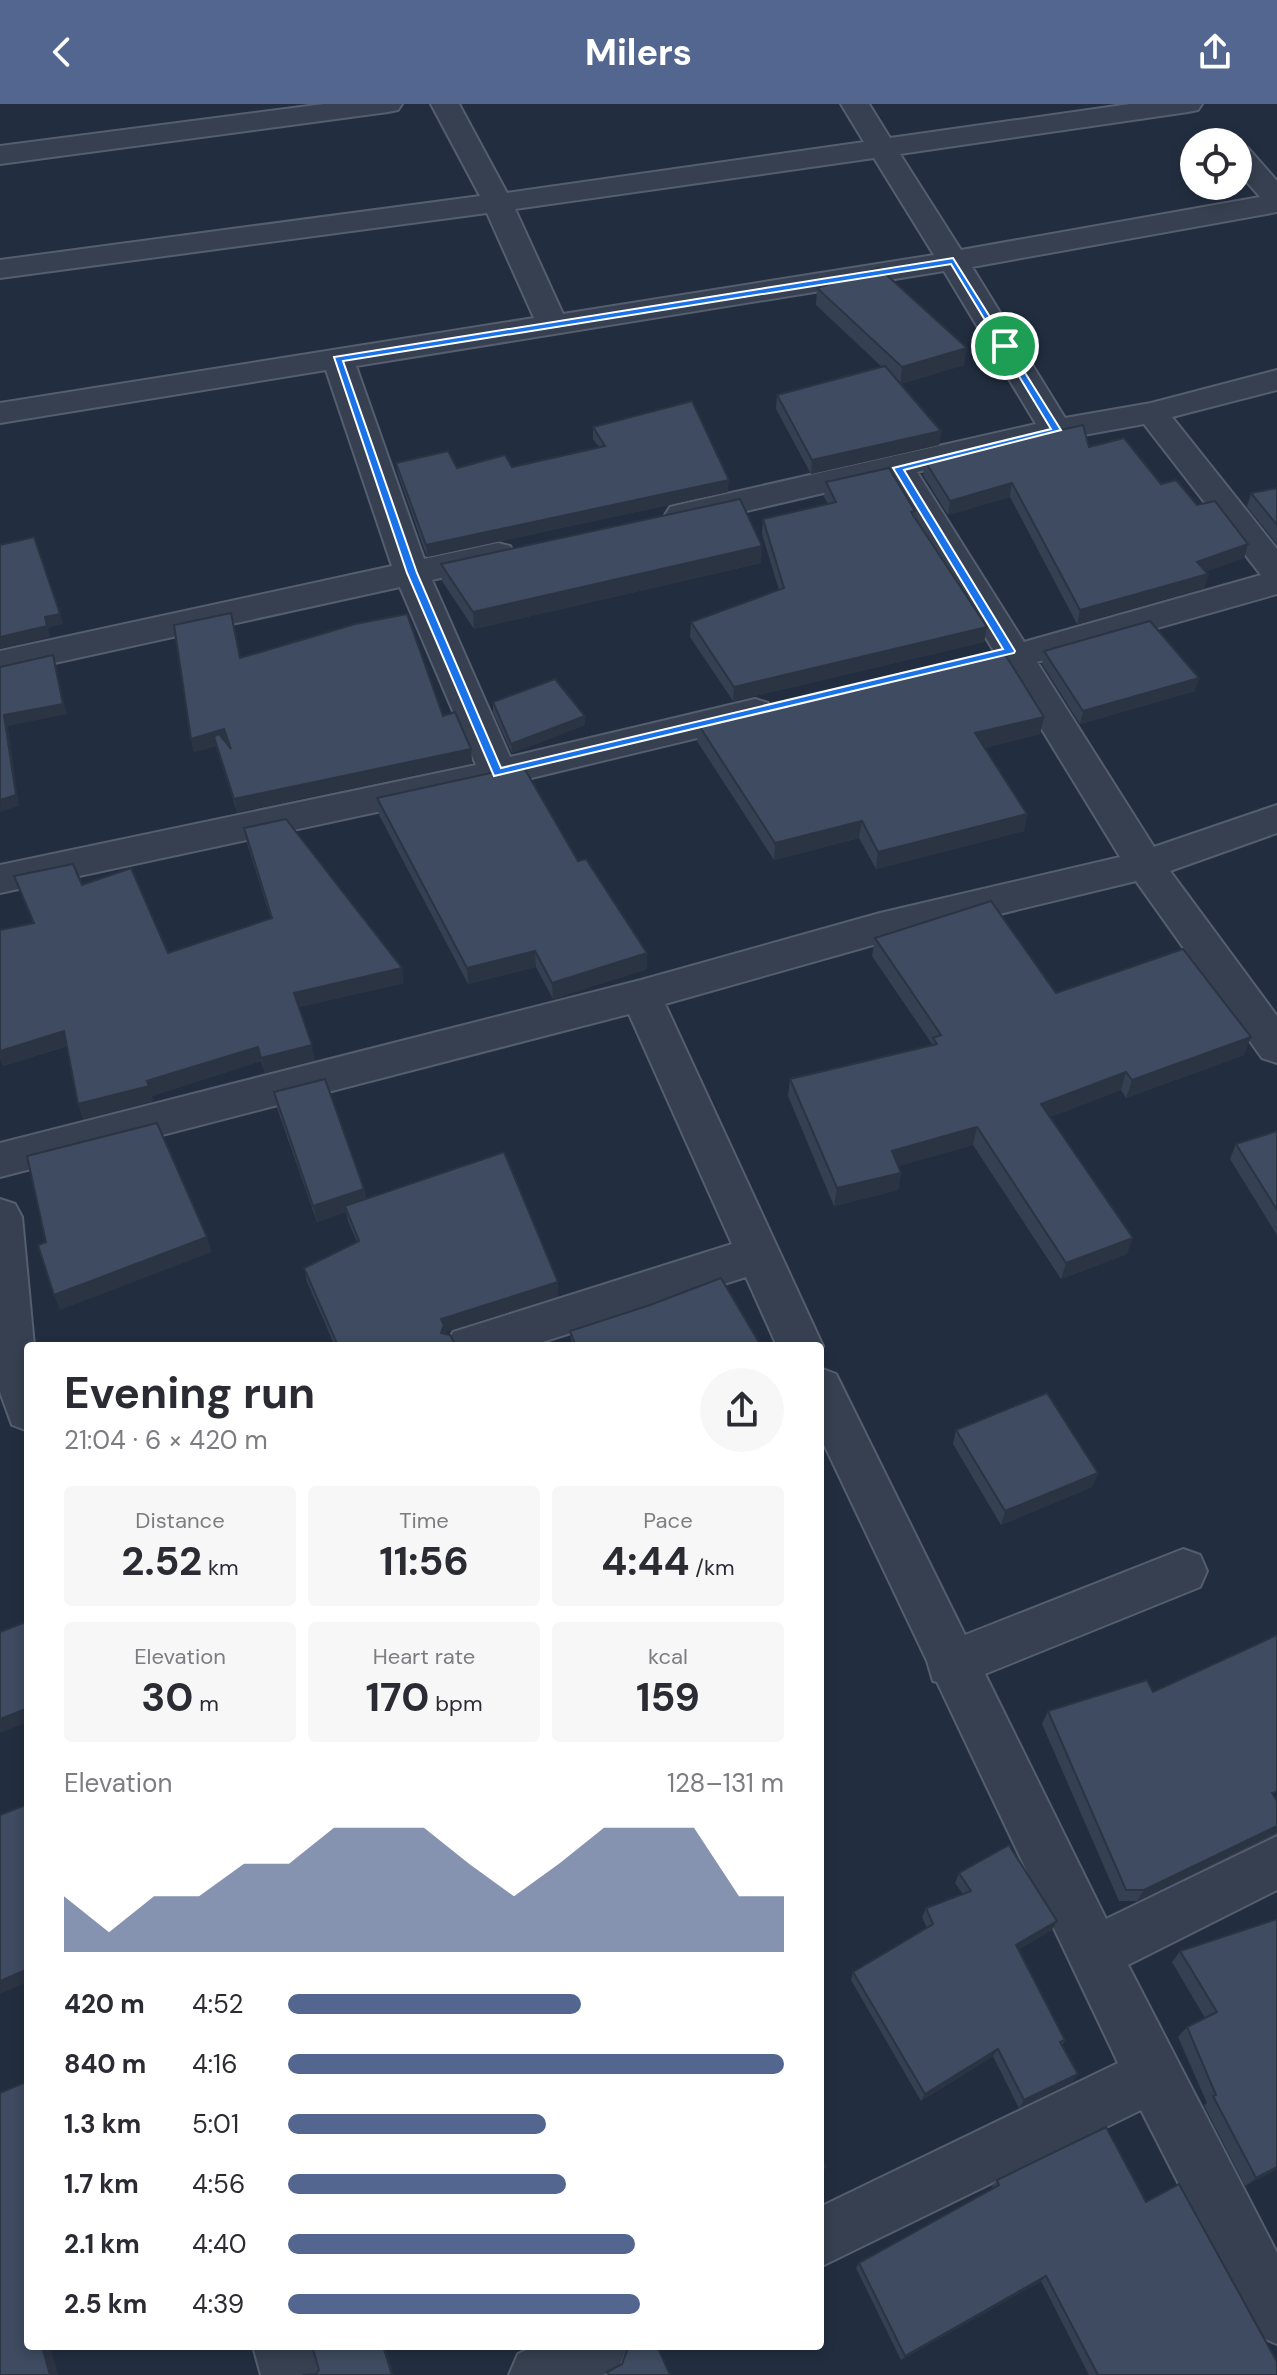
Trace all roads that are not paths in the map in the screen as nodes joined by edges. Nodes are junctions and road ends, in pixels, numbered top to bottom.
1 (388, 104) edge
2 (445, 104) edge
3 (855, 104) edge
4 (1188, 104) edge
5 (883, 148) junction
6 (0, 155) edge
7 (1252, 171) edge
8 (1277, 201) edge
9 (497, 203) junction
10 (953, 261) junction
11 (0, 269) edge
12 (552, 324) junction
13 (338, 359) junction
14 (1277, 380) edge
15 (0, 413) edge
16 (1152, 413) junction
17 (1056, 430) junction
18 (898, 468) junction
19 (655, 521) edge
20 (534, 547) edge
21 (1277, 572) edge
22 (412, 573) junction
23 (1277, 582) edge
24 (1001, 656) junction
25 (0, 663) edge
26 (793, 703) edge
27 (498, 773) junction
28 (1277, 819) edge
29 (1145, 865) junction
30 (0, 879) edge
31 (641, 995) junction
32 (1277, 1047) edge
33 (0, 1160) edge
34 (0, 1217) edge
35 (757, 1255) junction
36 (482, 1342) edge
37 (798, 1342) edge
38 (24, 1396) edge
39 (824, 1396) edge
40 (1183, 1571) dead end
41 (951, 1664) junction
42 (1277, 1862) edge
43 (1094, 1954) junction
44 (1153, 2075) junction
45 (824, 2236) edge
46 (1277, 2314) edge
47 (284, 2350) edge
48 (590, 2350) edge
49 (291, 2375) edge
50 (539, 2375) edge

1 - 6 street
2 - 9 street
3 - 5 street
4 - 5 street
5 - 9 street
5 - 10 street
7 - 8 street
8 - 10 street
9 - 11 street
9 - 12 street
10 - 12 street
10 - 17 street
12 - 13 street
13 - 15 street
13 - 22 street
14 - 16 street
16 - 17 street
16 - 21 street
17 - 18 street
18 - 19 street
18 - 24 street
20 - 22 street
22 - 25 street
22 - 27 street
23 - 24 street
24 - 29 street
26 - 27 street
27 - 30 street
28 - 29 street
29 - 31 street
29 - 32 street
31 - 33 street
31 - 35 street
34 - 38 street
35 - 36 street
35 - 37 street
39 - 41 street
40 - 41 street
41 - 43 street
42 - 43 street
43 - 44 street
44 - 45 street
44 - 46 street
47 - 49 street
48 - 50 street

